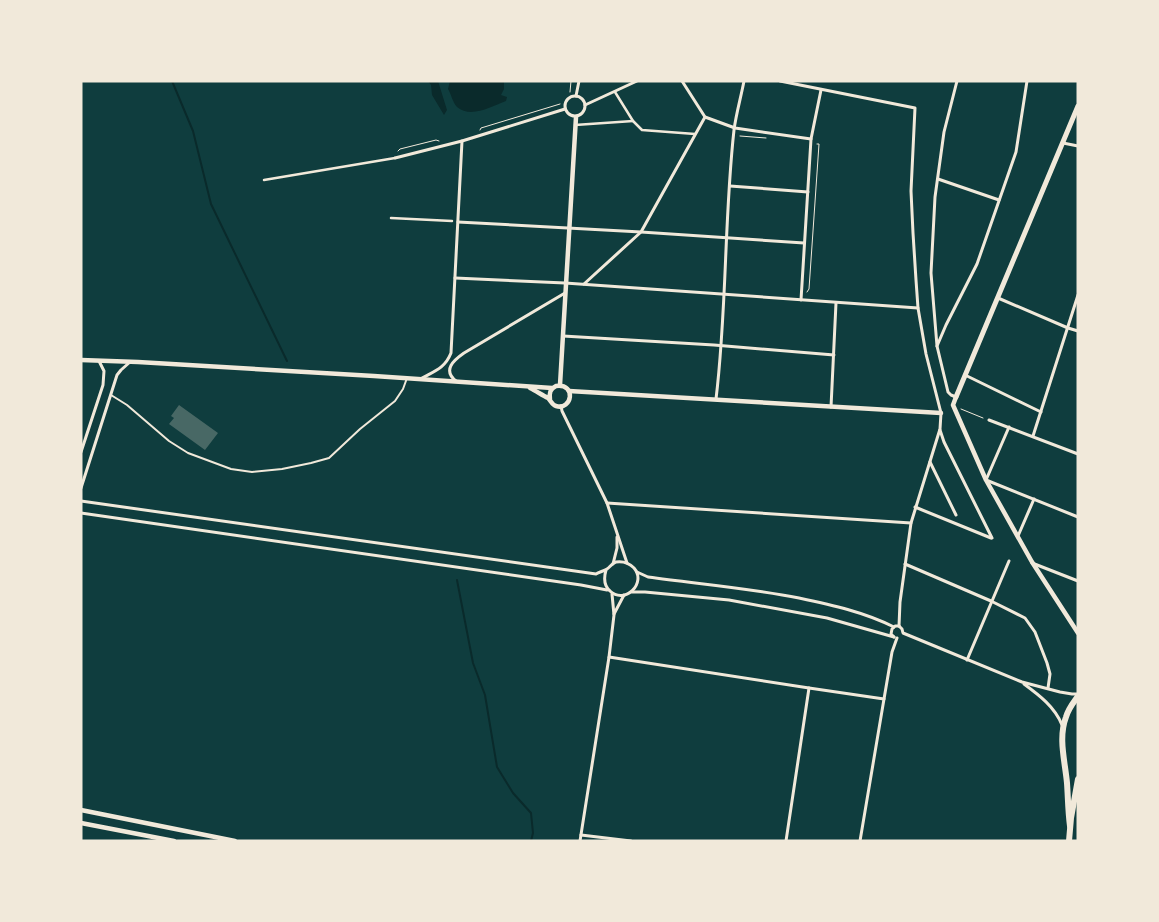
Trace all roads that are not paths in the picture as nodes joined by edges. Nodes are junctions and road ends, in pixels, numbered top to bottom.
1 (579, 81) edge
2 (637, 81) edge
3 (682, 81) edge
4 (744, 81) edge
5 (780, 81) edge
6 (957, 81) edge
7 (1027, 81) edge
8 (820, 90) junction
9 (614, 92) junction
10 (576, 96) junction
11 (585, 105) junction
12 (1078, 106) edge
13 (565, 109) junction
14 (576, 117) junction
15 (704, 117) junction
16 (633, 120) junction
17 (575, 125) junction
18 (734, 128) junction
19 (695, 134) junction
20 (811, 139) junction
21 (462, 141) junction
22 (1063, 143) junction
23 (1078, 146) edge
24 (395, 158) joint
25 (938, 179) junction
26 (264, 180) dead end
27 (730, 186) junction
28 (808, 192) junction
29 (999, 200) junction
30 (391, 218) dead end
31 (452, 220) dead end
32 (458, 222) junction
33 (569, 228) junction
34 (641, 232) junction
35 (727, 238) junction
36 (804, 243) junction
37 (456, 278) junction
38 (565, 283) junction
39 (584, 284) junction
40 (565, 293) junction
41 (724, 295) junction
42 (1078, 295) edge
43 (997, 298) junction
44 (801, 300) junction
45 (836, 303) junction
46 (918, 308) junction
47 (1068, 328) junction
48 (1078, 331) edge
49 (563, 336) junction
50 (720, 346) junction
51 (937, 346) junction
52 (451, 353) junction
53 (834, 355) junction
54 (456, 359) junction
55 (81, 360) edge
56 (99, 360) junction
57 (131, 362) junction
58 (965, 375) junction
59 (407, 378) junction
60 (420, 379) junction
61 (456, 382) junction
62 (560, 385) junction
63 (528, 386) junction
64 (552, 388) junction
65 (569, 391) junction
66 (111, 395) junction
67 (956, 397) junction
68 (550, 400) junction
69 (716, 400) junction
70 (561, 406) junction
71 (831, 407) junction
72 (1041, 412) junction
73 (941, 414) junction
74 (988, 420) road end
75 (1009, 427) junction
76 (940, 430) junction
77 (1033, 436) junction
78 (81, 452) edge
79 (1078, 454) edge
80 (930, 461) junction
81 (986, 480) junction
82 (81, 488) edge
83 (1034, 500) junction
84 (81, 501) edge
85 (607, 503) junction
86 (915, 507) junction
87 (81, 513) edge
88 (956, 515) dead end
89 (1078, 517) edge
90 (911, 523) junction
91 (616, 532) junction
92 (1017, 537) junction
93 (1009, 561) dead end
94 (1032, 562) junction
95 (627, 563) junction
96 (612, 564) junction
97 (905, 564) junction
98 (606, 570) junction
99 (637, 572) junction
100 (1078, 581) edge
101 (610, 592) junction
102 (631, 592) junction
103 (624, 595) junction
104 (991, 601) junction
105 (614, 615) junction
106 (899, 626) junction
107 (894, 627) junction
108 (903, 633) junction
109 (1078, 634) edge
110 (895, 638) junction
111 (609, 657) junction
112 (967, 660) junction
113 (1022, 682) junction
114 (809, 688) junction
115 (1048, 688) junction
116 (1078, 695) edge
117 (884, 699) junction
118 (1062, 727) junction
119 (1078, 779) edge
120 (81, 810) edge
121 (81, 823) edge
122 (1070, 826) junction
123 (581, 835) junction
124 (174, 841) edge
125 (235, 841) edge
126 (580, 841) edge
127 (631, 841) edge
128 (786, 841) edge
129 (860, 841) edge
130 (1070, 841) edge

1 - 10 street
2 - 9 street
3 - 15 street
4 - 18 street
5 - 8 street
6 - 25 street
7 - 29 street
8 - 20 street
8 - 46 street
9 - 11 street
9 - 16 street
10 - 11 street
10 - 13 street
11 - 14 street
12 - 22 main road
13 - 14 street
13 - 21 street
14 - 17 street
15 - 18 street
15 - 19 street
16 - 17 street
16 - 19 street
17 - 33 street
18 - 20 street
18 - 27 street
19 - 34 street
20 - 28 street
21 - 24 street
21 - 32 street
22 - 23 street
22 - 43 main road
24 - 26 street
25 - 29 street
25 - 51 street
27 - 28 street
27 - 35 street
28 - 36 street
29 - 51 street
30 - 31 street
32 - 33 street
32 - 37 street
33 - 34 street
33 - 38 street
34 - 35 street
34 - 39 street
35 - 36 street
35 - 41 street
36 - 44 street
37 - 38 street
37 - 52 street
38 - 39 street
38 - 40 street
39 - 41 street
40 - 49 street
40 - 54 street
41 - 44 street
41 - 50 street
42 - 47 street
43 - 47 street
43 - 58 main road
44 - 45 street
45 - 46 street
45 - 53 street
46 - 73 street
47 - 48 street
47 - 72 street
49 - 50 street
49 - 62 street
50 - 53 street
50 - 69 street
51 - 67 street
52 - 54 street
52 - 60 street
53 - 71 street
54 - 61 street
55 - 56 street
56 - 57 street
56 - 78 street
57 - 59 street
57 - 66 street
58 - 67 main road
58 - 72 street
59 - 60 street
59 - 66 lane
60 - 61 street
61 - 63 street
62 - 64 street
62 - 65 street
63 - 64 street
63 - 68 street
64 - 68 street
65 - 69 street
65 - 70 street
66 - 82 street
67 - 81 street
68 - 70 street
69 - 71 street
70 - 85 street
71 - 73 street
72 - 77 street
73 - 76 street
74 - 75 street
75 - 77 street
75 - 81 street
76 - 80 street
76 - 86 street
77 - 79 street
80 - 86 street
80 - 88 street
81 - 83 street
81 - 92 street
83 - 89 street
83 - 92 street
84 - 98 street
85 - 90 street
85 - 91 street
86 - 90 street
87 - 101 street
90 - 97 street
91 - 95 street
91 - 96 street
92 - 94 street
93 - 104 street
94 - 100 street
94 - 109 street
95 - 96 street
95 - 99 street
96 - 98 street
97 - 104 street
97 - 106 street
98 - 101 street
99 - 102 street
99 - 107 street
101 - 103 street
101 - 105 street
102 - 103 street
102 - 110 street
103 - 105 street
104 - 112 street
104 - 115 street
105 - 111 street
106 - 107 street
106 - 108 street
107 - 110 street
108 - 110 street
108 - 112 street
110 - 117 street
111 - 114 street
111 - 123 street
112 - 113 street
113 - 115 street
113 - 118 street
114 - 117 street
114 - 128 street
115 - 116 street
116 - 118 highway
117 - 129 street
118 - 122 highway
119 - 122 highway
120 - 125 street
121 - 124 street
122 - 130 highway
123 - 126 street
123 - 127 street

